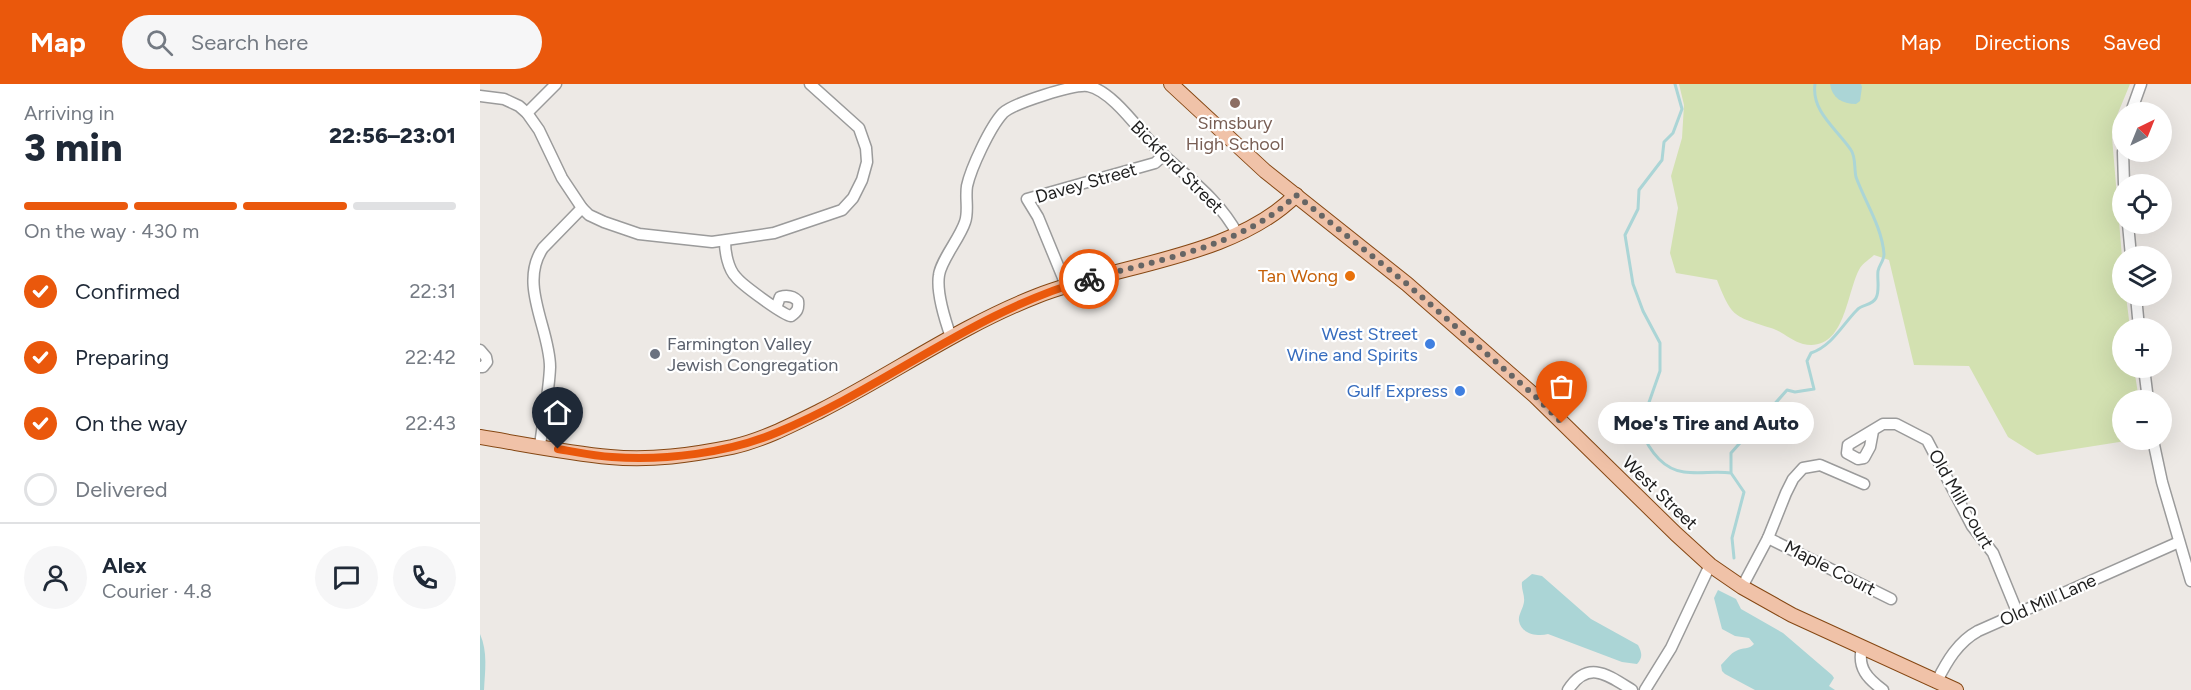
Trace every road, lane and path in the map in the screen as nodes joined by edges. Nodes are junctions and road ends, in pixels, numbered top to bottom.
1 (556, 84) edge
2 (1171, 84) edge
3 (2140, 84) edge
4 (814, 85) edge
5 (480, 96) edge
6 (2134, 102) edge
7 (527, 113) junction
8 (1164, 155) junction
9 (1296, 195) junction
10 (582, 208) junction
11 (1238, 235) junction
12 (724, 241) junction
13 (1066, 285) junction
14 (776, 308) dead end
15 (951, 337) junction
16 (480, 350) edge
17 (480, 367) edge
18 (1873, 431) dead end
19 (480, 437) edge
20 (540, 446) junction
21 (2155, 450) edge
22 (1864, 484) dead end
23 (1768, 538) junction
24 (2179, 542) junction
25 (1710, 565) junction
26 (2191, 580) edge
27 (1742, 587) junction
28 (1892, 599) dead end
29 (2018, 614) junction
30 (1862, 648) junction
31 (1936, 681) junction
32 (1568, 690) edge
33 (1632, 690) edge
34 (1645, 690) edge
35 (1883, 690) edge
36 (1956, 690) edge

1 - 7 street
2 - 9 main road, West Street
3 - 6 street
4 - 12 street
5 - 7 street
7 - 10 street
8 - 11 street, Bickford Street
8 - 13 street, Davey Street
8 - 15 street, Bickford Street
9 - 11 main road
9 - 25 main road, West Street
10 - 12 street
10 - 20 street
11 - 13 main road
12 - 14 street
13 - 15 main road
15 - 20 main road
16 - 17 street
18 - 29 street, Old Mill Court
19 - 20 main road
21 - 24 street
22 - 23 street, Maple Court
23 - 27 street, Maple Court
23 - 28 street, Maple Court
24 - 26 street
24 - 29 street, Old Mill Lane
25 - 27 main road, West Street
25 - 34 street
27 - 30 main road, West Street
29 - 31 street, Old Mill Lane
30 - 31 main road, West Street
30 - 35 street
31 - 36 main road, West Street
32 - 33 street

